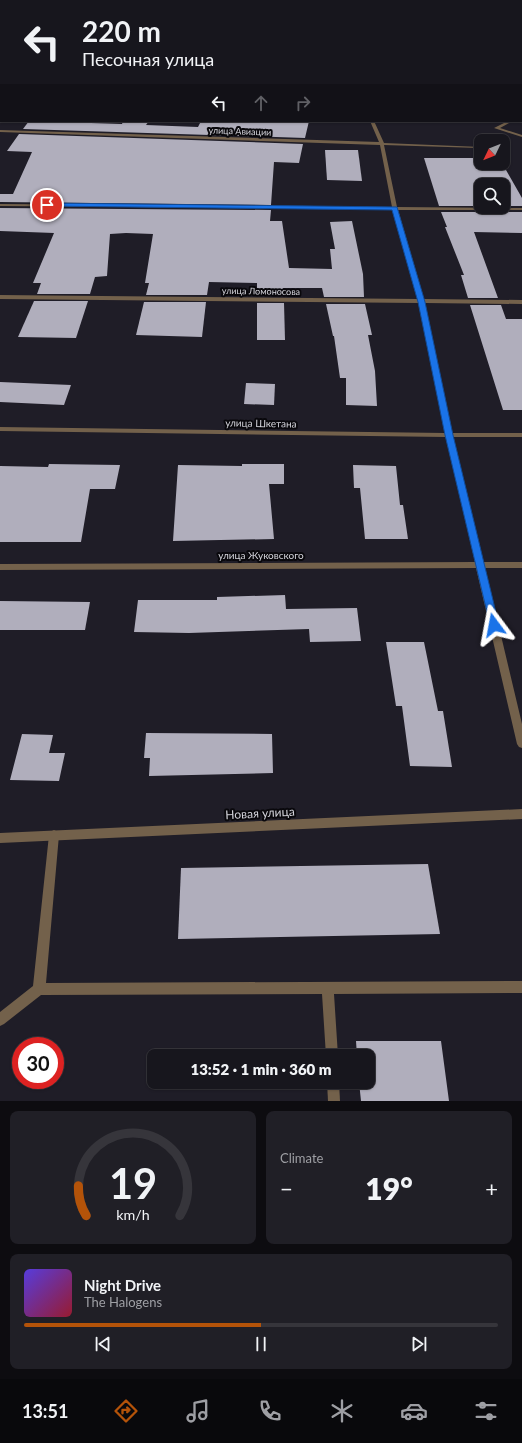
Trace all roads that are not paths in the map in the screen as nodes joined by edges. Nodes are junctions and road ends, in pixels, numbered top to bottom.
1 (372, 122) edge
2 (509, 122) edge
3 (0, 131) edge
4 (522, 136) edge
5 (382, 144) junction
6 (474, 146) edge
7 (0, 205) edge
8 (395, 208) junction
9 (522, 209) edge
10 (0, 297) edge
11 (422, 302) junction
12 (522, 302) edge
13 (0, 429) edge
14 (449, 435) junction
15 (522, 435) edge
16 (481, 565) junction
17 (522, 565) edge
18 (0, 567) edge
19 (522, 744) edge
20 (522, 814) edge
21 (54, 835) junction
22 (0, 838) edge
23 (522, 987) edge
24 (328, 988) junction
25 (39, 989) junction
26 (0, 1020) edge
27 (332, 1049) edge
28 (333, 1089) edge
29 (334, 1101) edge

1 - 5 street
2 - 4 street
3 - 5 street, улица Авиации
5 - 6 street, улица Авиации
5 - 8 street
7 - 8 street
8 - 9 street
8 - 11 street
10 - 11 street, улица Ломоносова
11 - 12 street, улица Ломоносова
11 - 14 street
13 - 14 street, улица Шкетана
14 - 15 street, улица Шкетана
14 - 16 street
16 - 17 street, улица Жуковского
16 - 18 street, улица Жуковского
16 - 19 street
20 - 21 street, Новая улица
21 - 22 street, Новая улица
21 - 25 street
23 - 24 street
24 - 25 street
24 - 27 street
25 - 26 street
28 - 29 street

